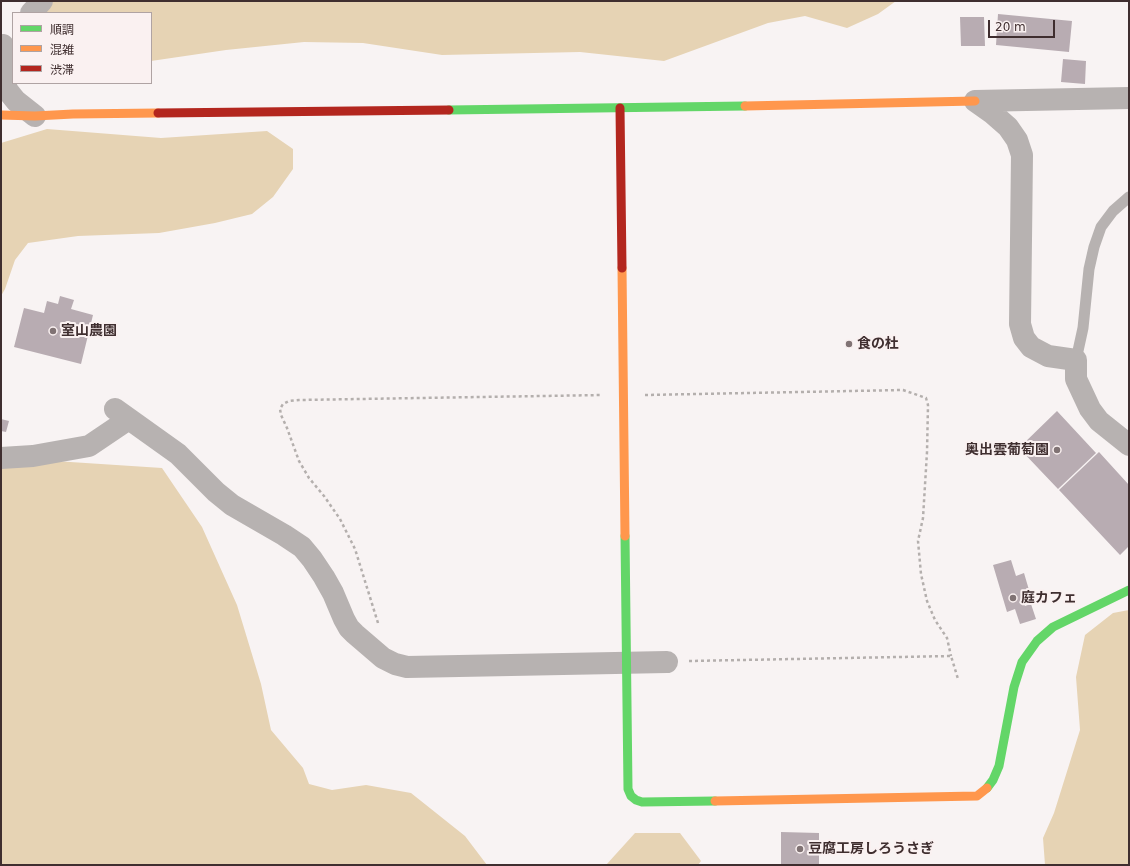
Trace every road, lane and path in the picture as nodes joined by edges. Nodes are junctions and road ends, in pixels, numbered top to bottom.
1 (42, 1) edge
2 (31, 12) edge
3 (6, 42) edge
4 (1129, 98) edge
5 (974, 101) junction
6 (620, 108) junction
7 (1, 115) edge
8 (35, 116) junction
9 (1129, 197) edge
10 (1076, 360) junction
11 (1129, 445) edge
12 (1, 458) edge
13 (1129, 590) edge
14 (666, 662) joint
15 (626, 663) junction
16 (958, 679) dead end

1 - 2 street
3 - 8 street
4 - 5 street
5 - 6 street
5 - 10 street
6 - 8 street
6 - 15 street
7 - 8 street
9 - 10 lane
10 - 11 street
12 - 15 street
13 - 15 street
14 - 15 street
14 - 16 path

